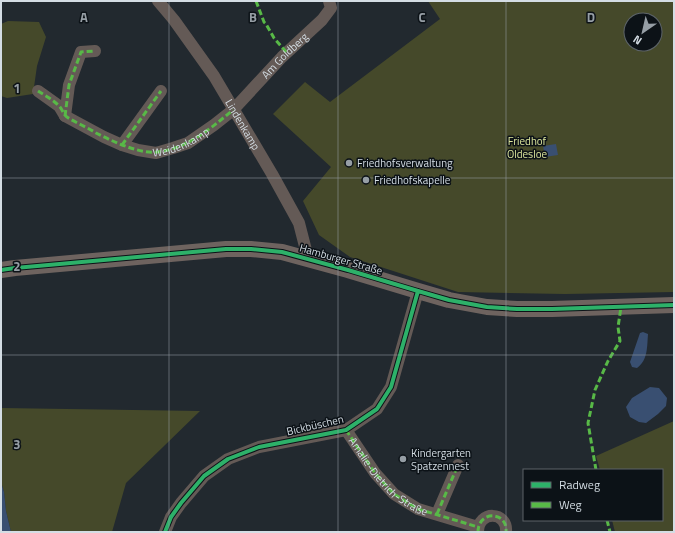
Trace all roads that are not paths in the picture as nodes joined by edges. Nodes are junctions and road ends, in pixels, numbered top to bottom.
1 (158, 1) edge
2 (329, 1) edge
3 (95, 51) dead end
4 (38, 90) dead end
5 (161, 91) dead end
6 (233, 110) junction
7 (65, 116) junction
8 (122, 145) junction
9 (308, 258) junction
10 (1, 270) edge
11 (418, 291) junction
12 (674, 305) edge
13 (346, 430) junction
14 (458, 465) dead end
15 (437, 514) junction
16 (478, 529) edge
17 (165, 532) edge
18 (506, 532) edge

1 - 6 street, Lindenkamp
2 - 6 street, Am Goldberg
3 - 7 street
4 - 7 street, Weidenkamp
5 - 8 street
6 - 8 street, Weidenkamp
6 - 9 street, Lindenkamp
7 - 8 street, Weidenkamp
9 - 10 main road, Hamburger Straße
9 - 11 main road, Hamburger Straße
11 - 12 main road, Hamburger Straße
11 - 13 street, Bickbüschen
13 - 15 street, Amalie-Dietrich-Straße
13 - 17 street, Bickbüschen
14 - 15 street, Amalie-Dietrich-Straße
15 - 16 street, Amalie-Dietrich-Straße
16 - 18 street, Amalie-Dietrich-Straße

